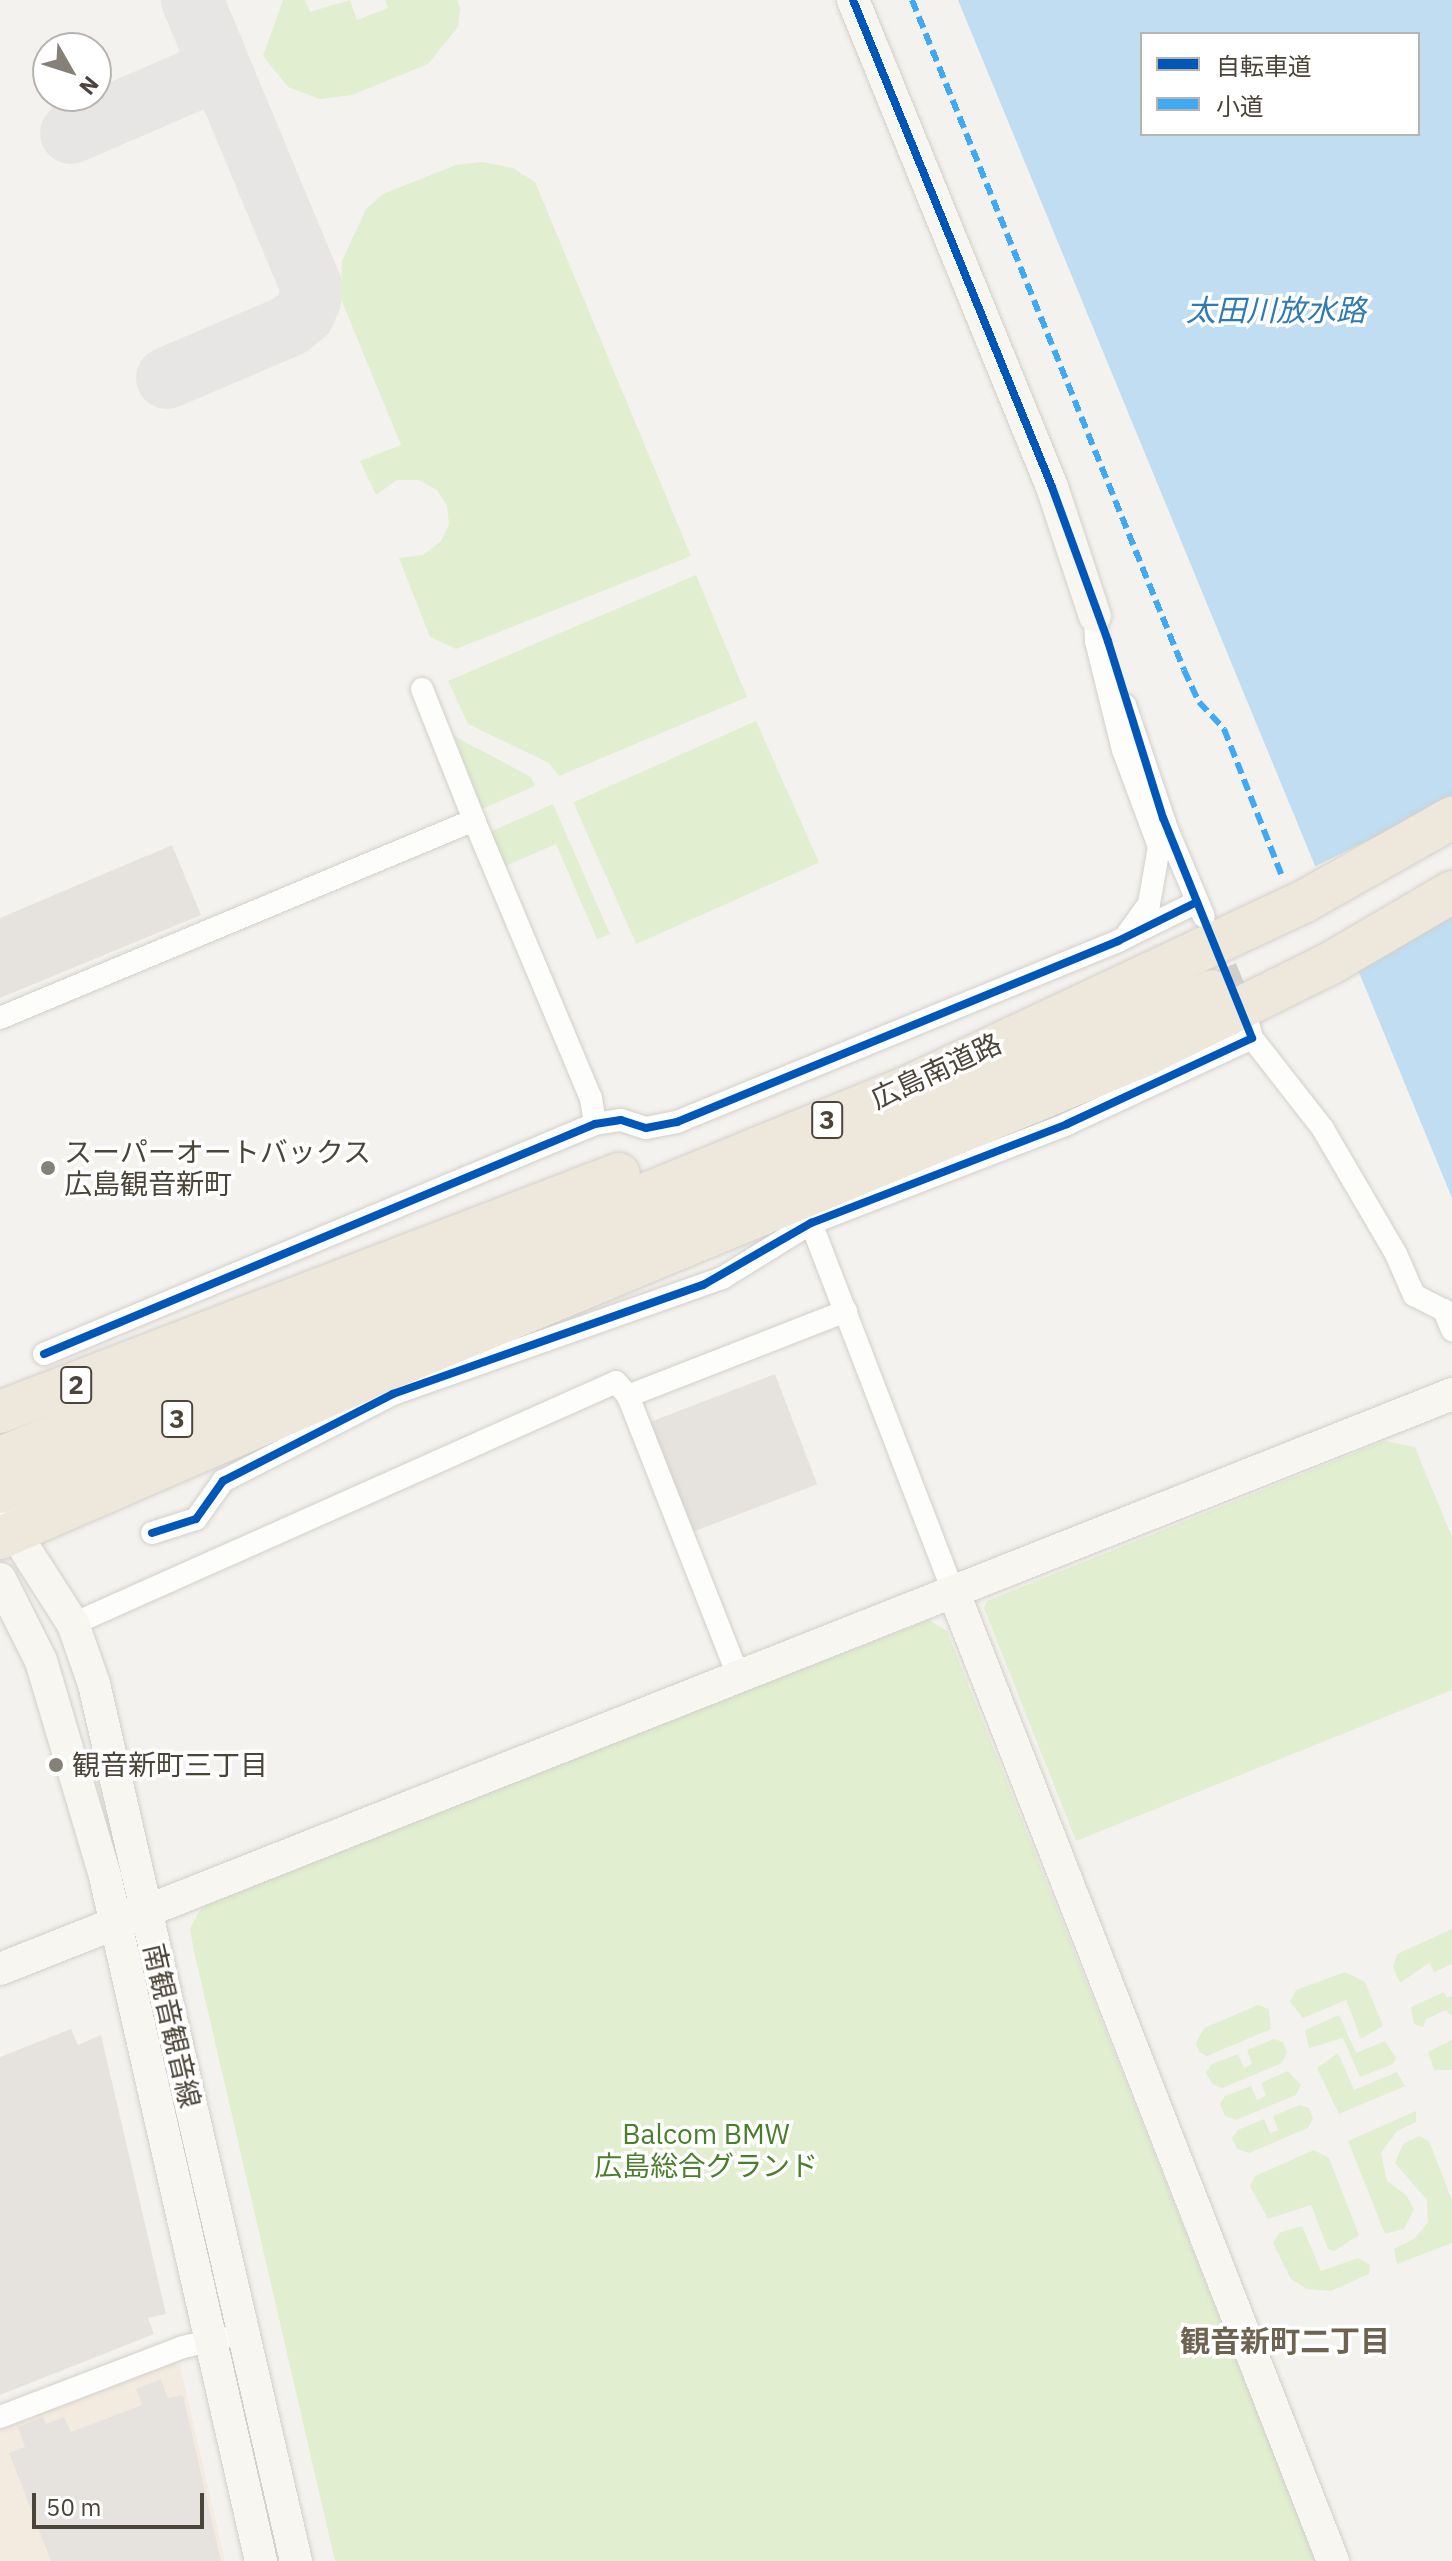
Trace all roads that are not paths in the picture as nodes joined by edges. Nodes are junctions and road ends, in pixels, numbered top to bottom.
1 (853, 0) edge
2 (1095, 616) junction
3 (422, 689) dead end
4 (1452, 818) edge
5 (474, 820) junction
6 (1452, 871) edge
7 (1452, 892) edge
8 (1118, 941) junction
9 (1326, 951) junction
10 (0, 1018) edge
11 (1031, 1027) junction
12 (595, 1124) junction
13 (811, 1223) junction
14 (589, 1288) junction
15 (846, 1311) junction
16 (124, 1319) junction
17 (1452, 1330) edge
18 (571, 1331) junction
19 (347, 1333) junction
20 (44, 1354) dead end
21 (146, 1359) junction
22 (1452, 1394) edge
23 (628, 1396) junction
24 (0, 1412) edge
25 (0, 1458) edge
26 (0, 1492) edge
27 (5, 1527) edge
28 (152, 1533) dead end
29 (0, 1579) edge
30 (954, 1593) junction
31 (73, 1624) junction
32 (739, 1678) junction
33 (131, 1917) junction
34 (0, 1969) edge
35 (244, 2333) junction
36 (210, 2340) junction
37 (0, 2417) edge
38 (261, 2561) edge
39 (296, 2561) edge
40 (1333, 2561) edge

1 - 2 street
2 - 8 street
2 - 8 street
3 - 5 street
4 - 11 highway, 広島南道路 / 3
5 - 10 street
5 - 12 street
6 - 9 highway, 3
7 - 9 highway, 広島南道路 / 3
8 - 12 street
9 - 14 highway
9 - 19 highway, 広島南道路 / 3
11 - 19 highway, 広島南道路 / 3
11 - 21 highway
12 - 16 street
13 - 15 street
13 - 17 street
13 - 18 street
14 - 18 street
14 - 27 highway
15 - 23 street
15 - 30 street
16 - 20 street
16 - 21 street
18 - 28 street
19 - 25 highway, 3
19 - 26 highway, 3
21 - 24 highway, 2
22 - 30 street
23 - 31 street
23 - 32 street
27 - 31 street, 南観音観音線
29 - 33 street, 南観音観音線
30 - 32 street
30 - 40 street
31 - 33 street, 南観音観音線
32 - 33 street
33 - 34 street
33 - 35 street, 南観音観音線
33 - 36 street, 南観音観音線
35 - 36 street
35 - 39 street, 南観音観音線
36 - 37 street
36 - 38 street, 南観音観音線

